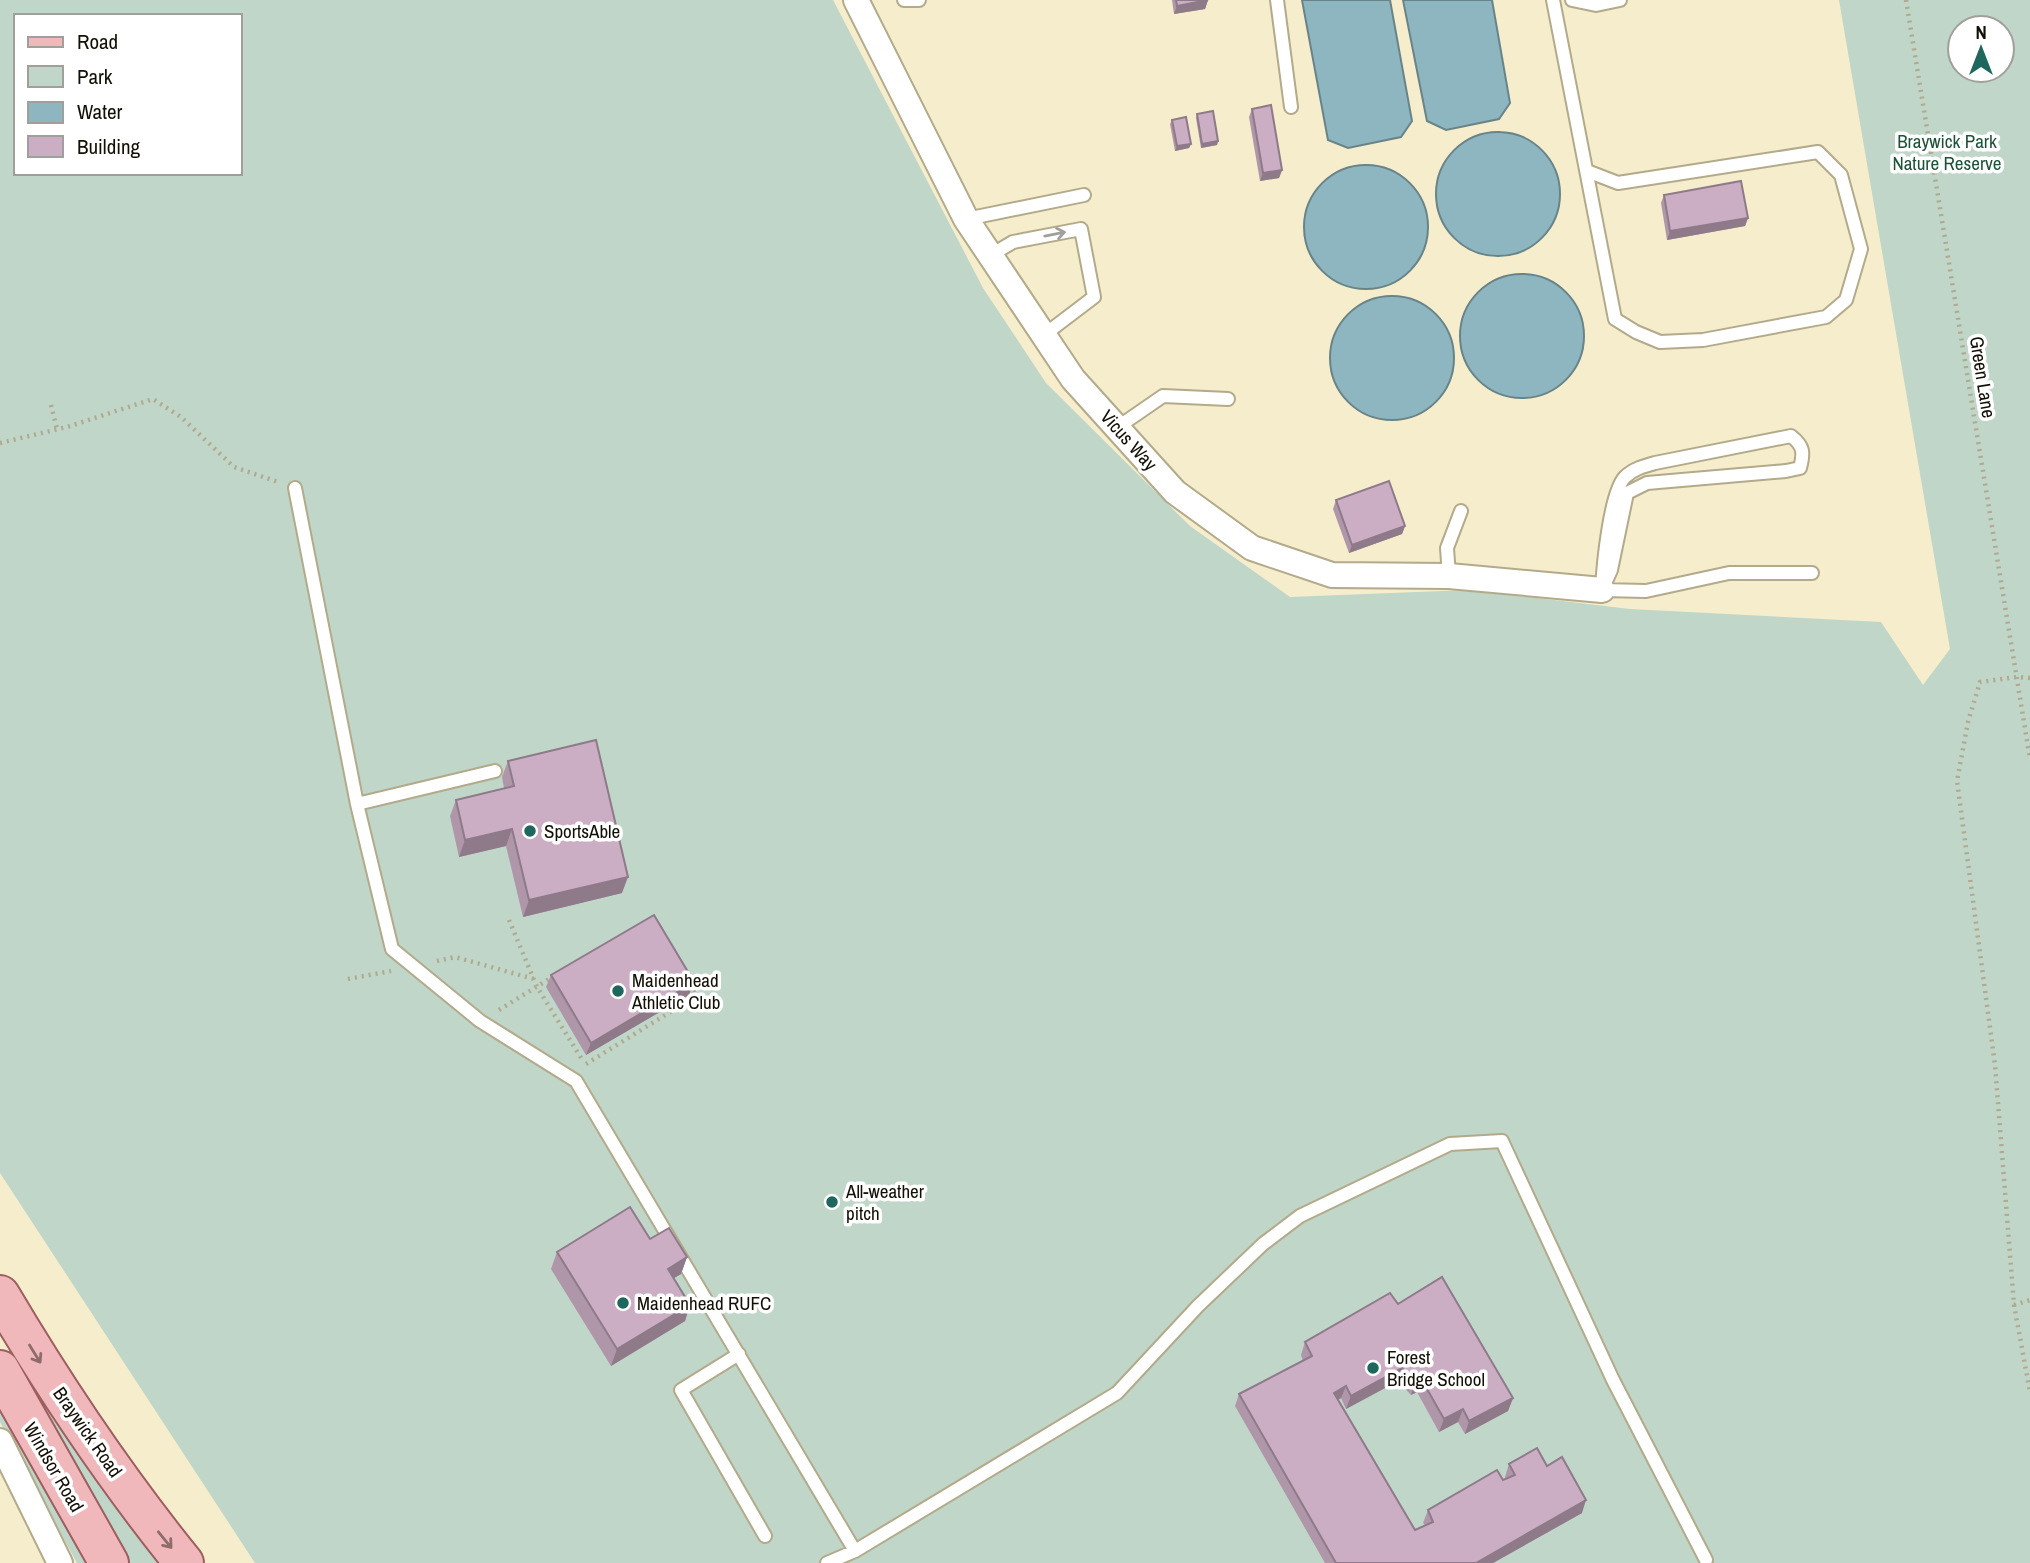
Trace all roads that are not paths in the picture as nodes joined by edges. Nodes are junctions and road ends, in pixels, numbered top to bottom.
1 (856, 0) edge
2 (904, 0) edge
3 (919, 0) edge
4 (1277, 0) edge
5 (1553, 0) edge
6 (1572, 0) edge
7 (1620, 0) edge
8 (1292, 107) dead end
9 (1587, 171) junction
10 (1084, 195) dead end
11 (966, 219) junction
12 (990, 255) junction
13 (1044, 335) junction
14 (1228, 399) dead end
15 (1118, 427) junction
16 (295, 488) road end
17 (1461, 511) dead end
18 (1812, 573) dead end
19 (1449, 576) junction
20 (1602, 590) junction
21 (495, 771) dead end
22 (357, 804) junction
23 (0, 1295) edge
24 (739, 1354) junction
25 (0, 1370) edge
26 (0, 1441) edge
27 (765, 1536) dead end
28 (855, 1551) junction
29 (1706, 1560) dead end
30 (59, 1563) edge
31 (109, 1563) edge
32 (184, 1563) edge
33 (827, 1563) edge

1 - 11 street, Vicus Way
2 - 3 lane
4 - 8 lane
5 - 9 lane
6 - 7 lane
9 - 9 lane
10 - 11 lane
11 - 12 street, Vicus Way
12 - 13 street, Vicus Way
12 -> 13 lane
13 - 15 street, Vicus Way
14 - 15 lane
15 - 19 street, Vicus Way
16 - 22 lane
17 - 19 lane
18 - 20 lane
19 - 20 street, Vicus Way
20 - 20 lane
21 - 22 lane
22 - 24 lane
23 -> 32 main road, Braywick Road
24 - 27 lane
24 - 28 lane
25 - 31 main road, Windsor Road
26 - 30 street
28 - 29 lane
28 - 33 lane

